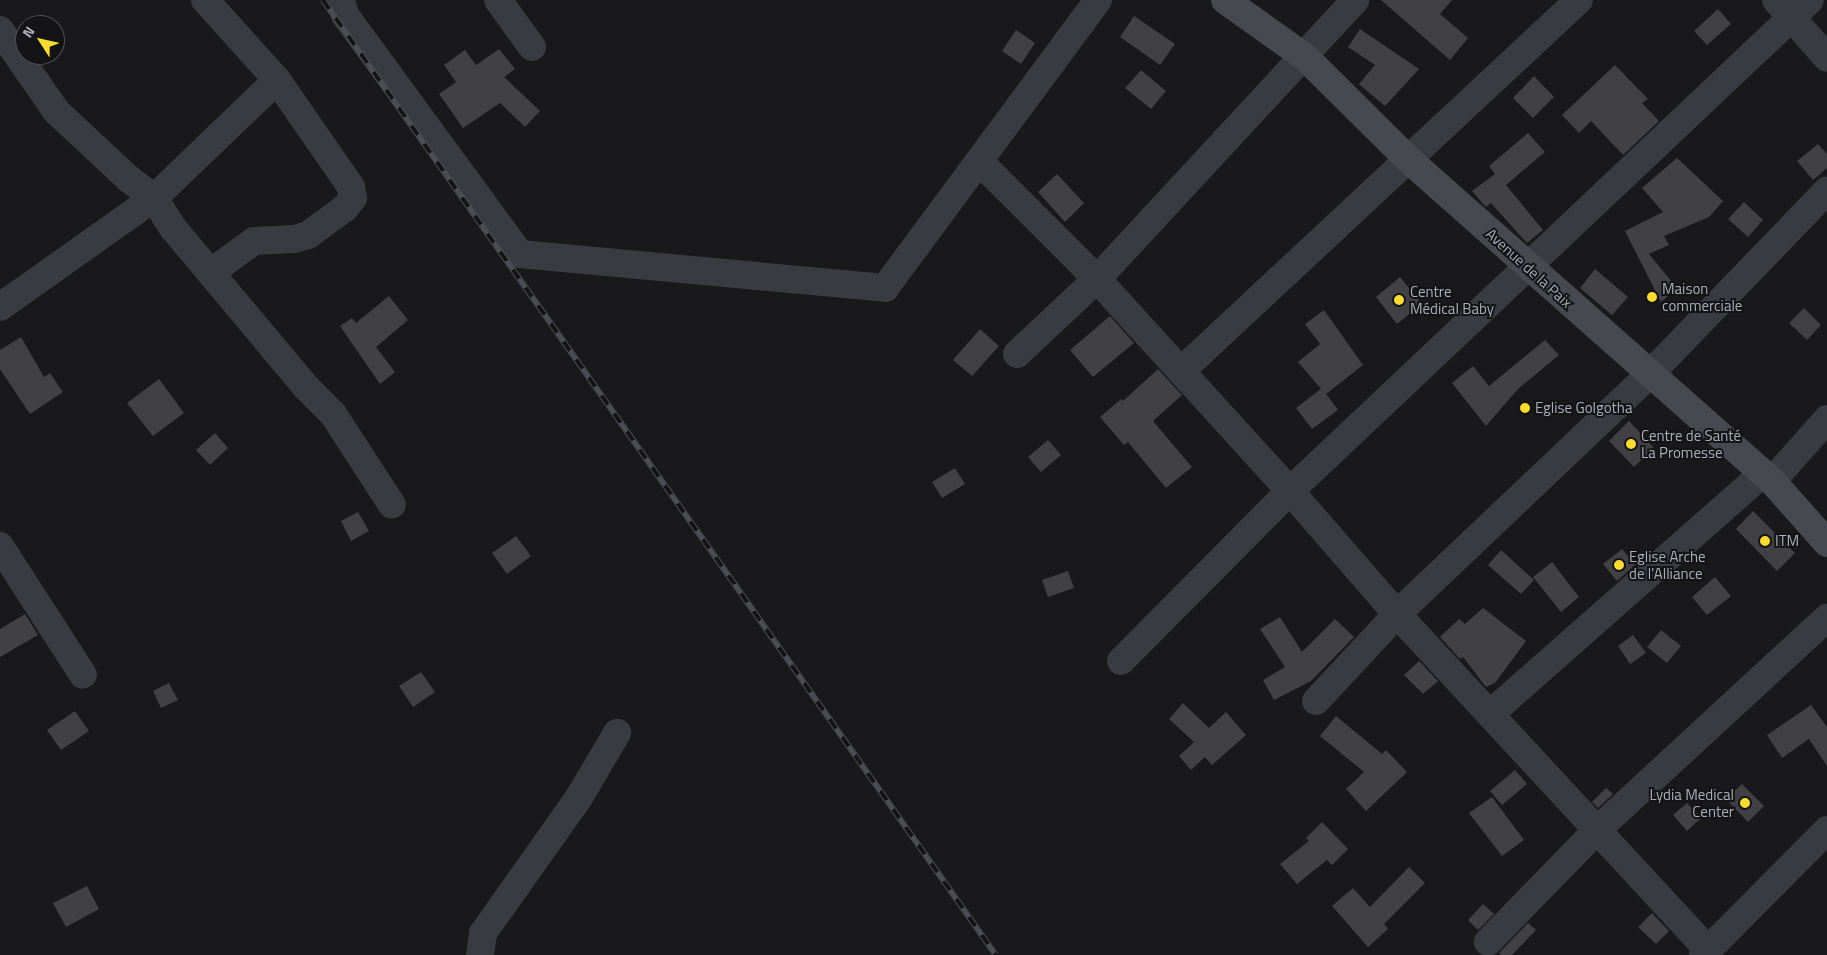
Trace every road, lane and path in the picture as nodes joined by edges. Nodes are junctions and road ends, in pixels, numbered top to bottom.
1 (205, 0) edge
2 (341, 0) edge
3 (498, 0) edge
4 (1098, 0) edge
5 (1225, 0) edge
6 (1355, 0) edge
7 (1579, 0) edge
8 (1810, 0) edge
9 (1783, 9) edge
10 (0, 30) edge
11 (532, 46) dead end
12 (1305, 57) junction
13 (1827, 58) edge
14 (277, 80) junction
15 (1409, 160) junction
16 (979, 161) junction
17 (1827, 191) edge
18 (154, 198) junction
19 (1526, 266) junction
20 (210, 273) junction
21 (1097, 279) junction
22 (0, 307) edge
23 (1017, 354) dead end
24 (1181, 371) junction
25 (1650, 374) junction
26 (1827, 419) edge
27 (1767, 478) junction
28 (1290, 491) junction
29 (392, 505) dead end
30 (1827, 543) edge
31 (0, 546) edge
32 (1397, 614) junction
33 (1827, 618) edge
34 (1121, 661) dead end
35 (83, 675) dead end
36 (1316, 701) dead end
37 (1490, 714) junction
38 (617, 733) dead end
39 (1597, 830) junction
40 (1827, 830) edge
41 (1488, 942) dead end
42 (1706, 953) edge
43 (480, 955) edge

1 - 14 street
2 - 16 street
3 - 11 street
4 - 16 street
5 - 12 street, Avenue de la Paix
6 - 12 street
7 - 15 street
8 - 9 street
9 - 13 street
9 - 19 street
10 - 18 street
12 - 15 street, Avenue de la Paix
12 - 21 street
14 - 18 street
14 - 20 street
15 - 19 street, Avenue de la Paix
15 - 24 street
16 - 21 street
17 - 25 street
18 - 20 street
18 - 22 street
19 - 25 street, Avenue de la Paix
19 - 28 street
20 - 29 street
21 - 23 street
21 - 24 street
24 - 28 street
25 - 27 street, Avenue de la Paix
25 - 32 street
26 - 27 street
27 - 30 street, Avenue de la Paix
27 - 37 street
28 - 32 street
28 - 34 street
31 - 35 street
32 - 36 street
32 - 37 street
33 - 39 street
37 - 39 street
38 - 43 street
39 - 41 street
39 - 42 street
40 - 42 street

